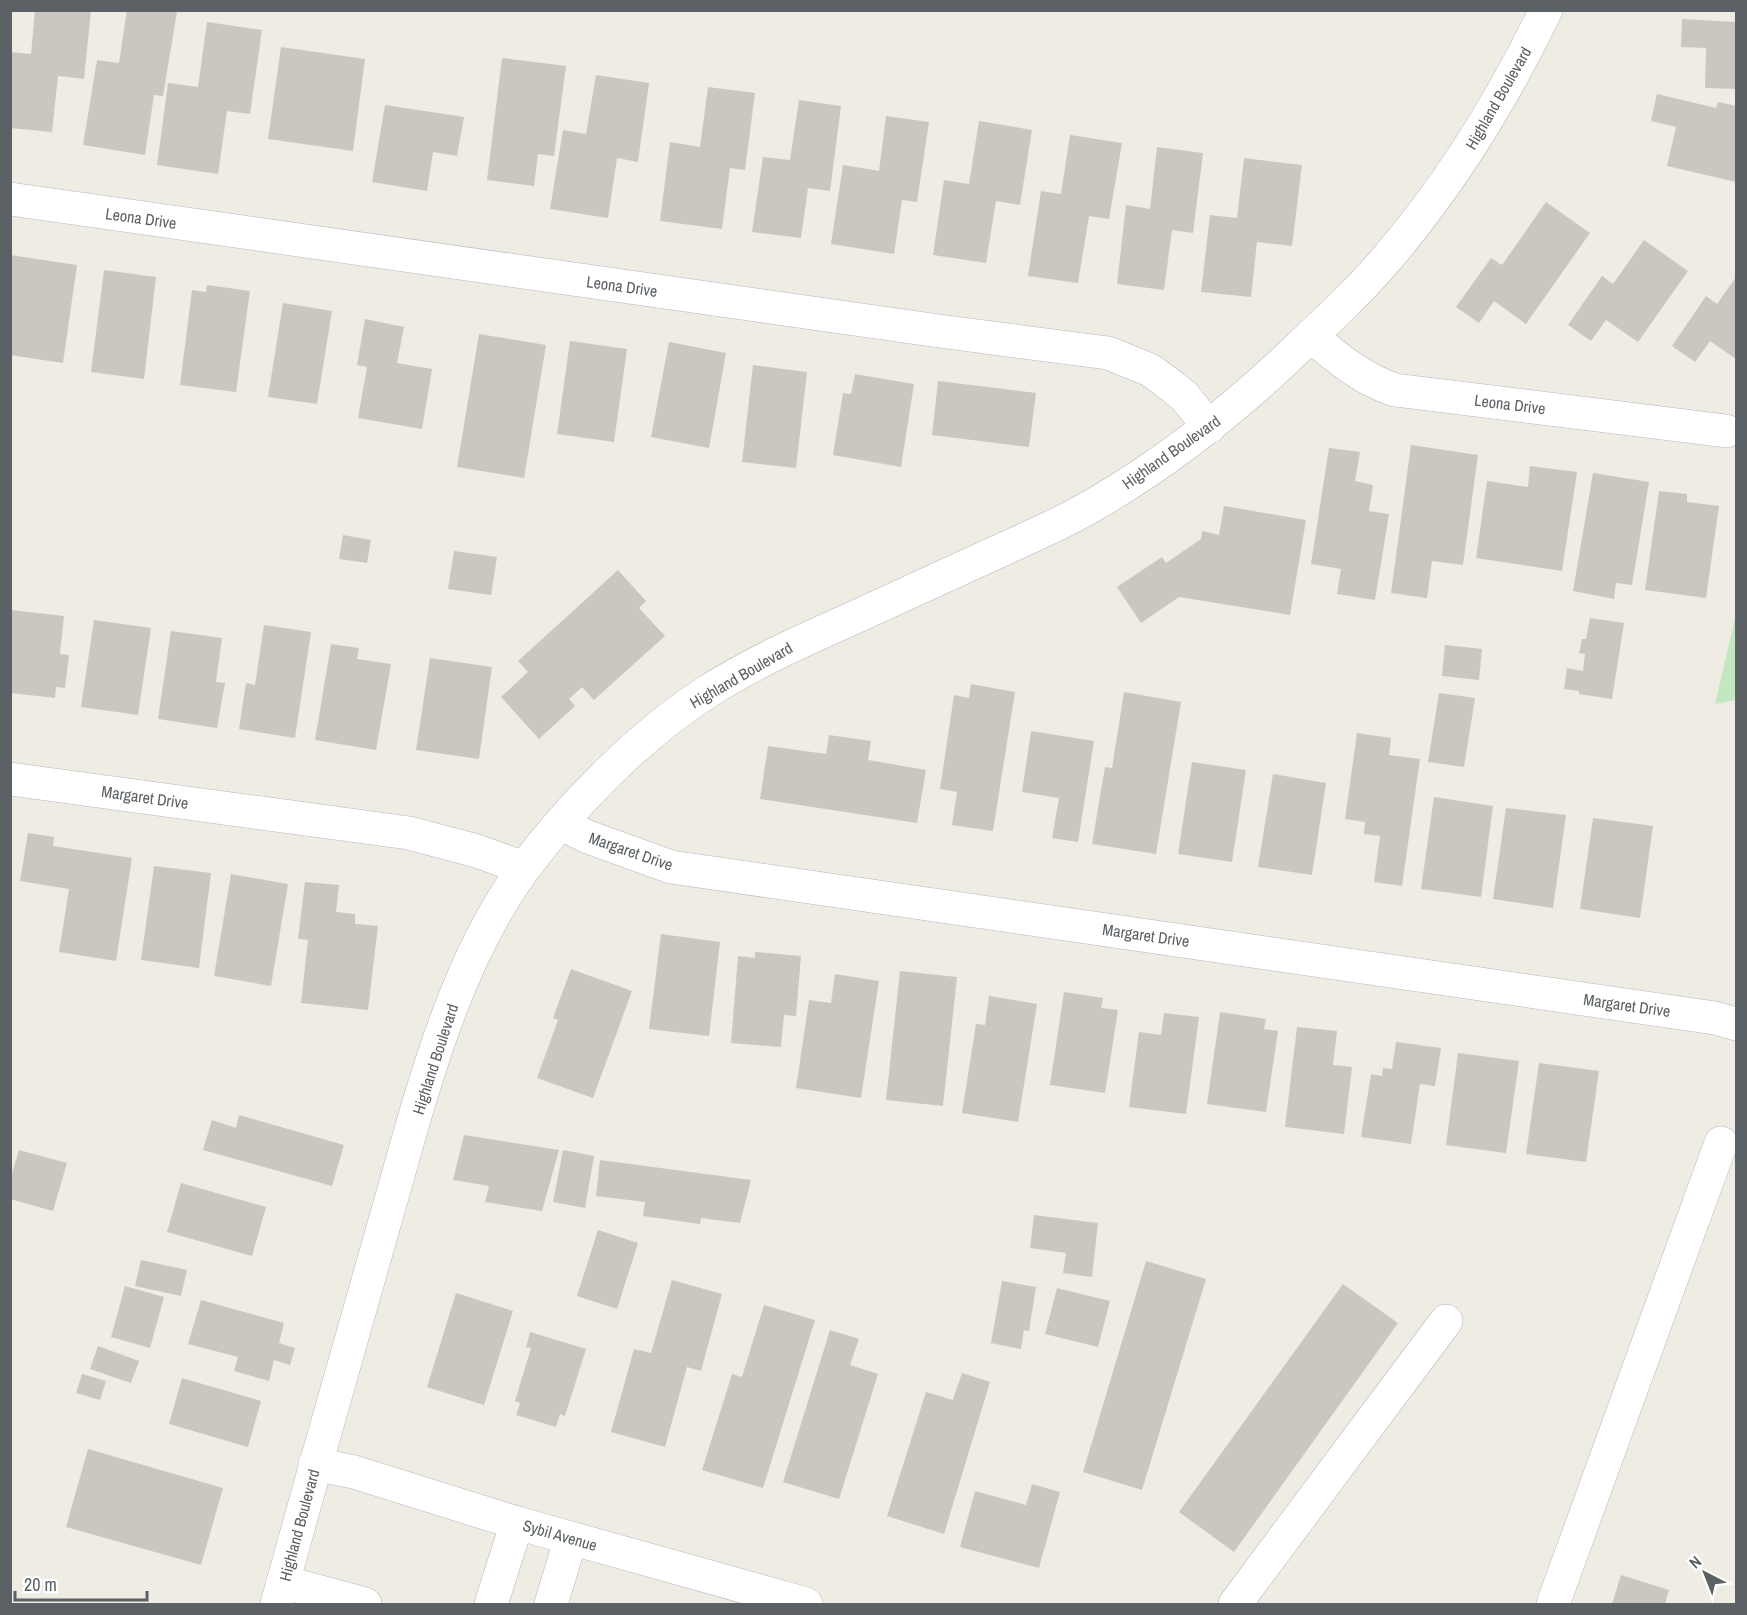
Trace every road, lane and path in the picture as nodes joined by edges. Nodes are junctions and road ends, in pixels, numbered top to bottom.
1 (1546, 10) edge
2 (10, 199) edge
3 (1311, 336) junction
4 (1209, 427) junction
5 (1726, 431) dead end
6 (10, 778) edge
7 (561, 824) junction
8 (524, 868) junction
9 (1737, 1024) edge
10 (1721, 1143) dead end
11 (1446, 1321) dead end
12 (315, 1464) junction
13 (517, 1523) junction
14 (571, 1538) junction
15 (280, 1593) edge
16 (365, 1605) edge
17 (491, 1605) edge
18 (551, 1605) edge
19 (806, 1605) edge
20 (1235, 1605) edge
21 (1553, 1605) edge

1 - 3 street, Highland Boulevard
2 - 4 street, Leona Drive
3 - 4 street, Highland Boulevard
3 - 5 street, Leona Drive
4 - 7 street, Highland Boulevard
6 - 8 street, Margaret Drive
7 - 8 street, Highland Boulevard
7 - 9 street, Margaret Drive
8 - 12 street, Highland Boulevard
10 - 21 street
11 - 20 street
12 - 13 street, Sybil Avenue
12 - 15 street, Highland Boulevard
13 - 14 street, Sybil Avenue
13 - 17 street
14 - 18 street
14 - 19 street, Sybil Avenue
15 - 16 street

